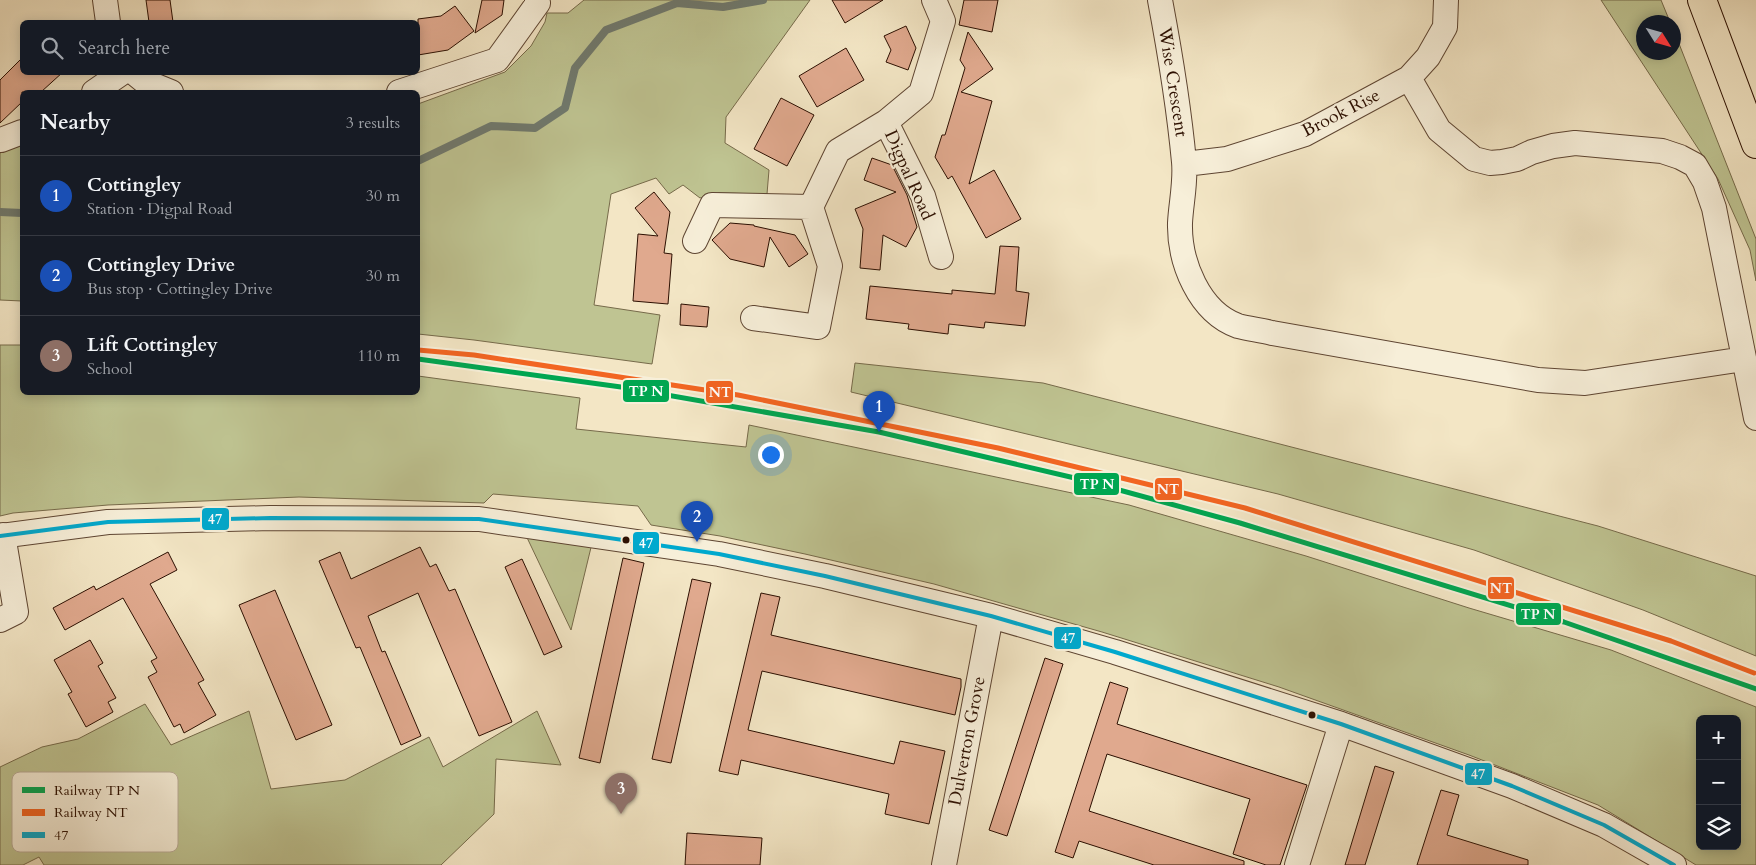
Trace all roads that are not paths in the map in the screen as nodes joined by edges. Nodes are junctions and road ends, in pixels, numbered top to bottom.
1 (105, 0) edge
2 (537, 0) edge
3 (934, 0) edge
4 (1160, 0) edge
5 (1446, 0) edge
6 (1702, 0) edge
7 (108, 20) edge
8 (119, 75) edge
9 (137, 75) edge
10 (1409, 78) junction
11 (97, 90) edge
12 (166, 90) edge
13 (405, 90) edge
14 (886, 122) junction
15 (1756, 144) edge
16 (1185, 164) junction
17 (811, 207) junction
18 (695, 241) dead end
19 (941, 256) dead end
20 (753, 318) dead end
21 (1744, 359) junction
22 (1756, 418) edge
23 (2, 535) edge
24 (991, 616) junction
25 (0, 620) edge
26 (1340, 724) junction
27 (944, 865) edge
28 (1297, 865) edge
29 (1672, 865) edge

1 - 7 street
2 - 13 street
3 - 14 street, Digpal Road
4 - 16 street, Wise Crescent
5 - 10 street, Brook Rise
6 - 15 highway
8 - 11 street
9 - 12 street
10 - 16 street, Brook Rise
10 - 21 street
14 - 17 street, Digpal Road
14 - 19 street, Digpal Road
16 - 21 street, Wise Crescent
17 - 18 street
17 - 20 street
21 - 22 street
23 - 24 street
23 - 25 street
24 - 26 street
24 - 27 street, Dulverton Grove
26 - 28 street
26 - 29 street

